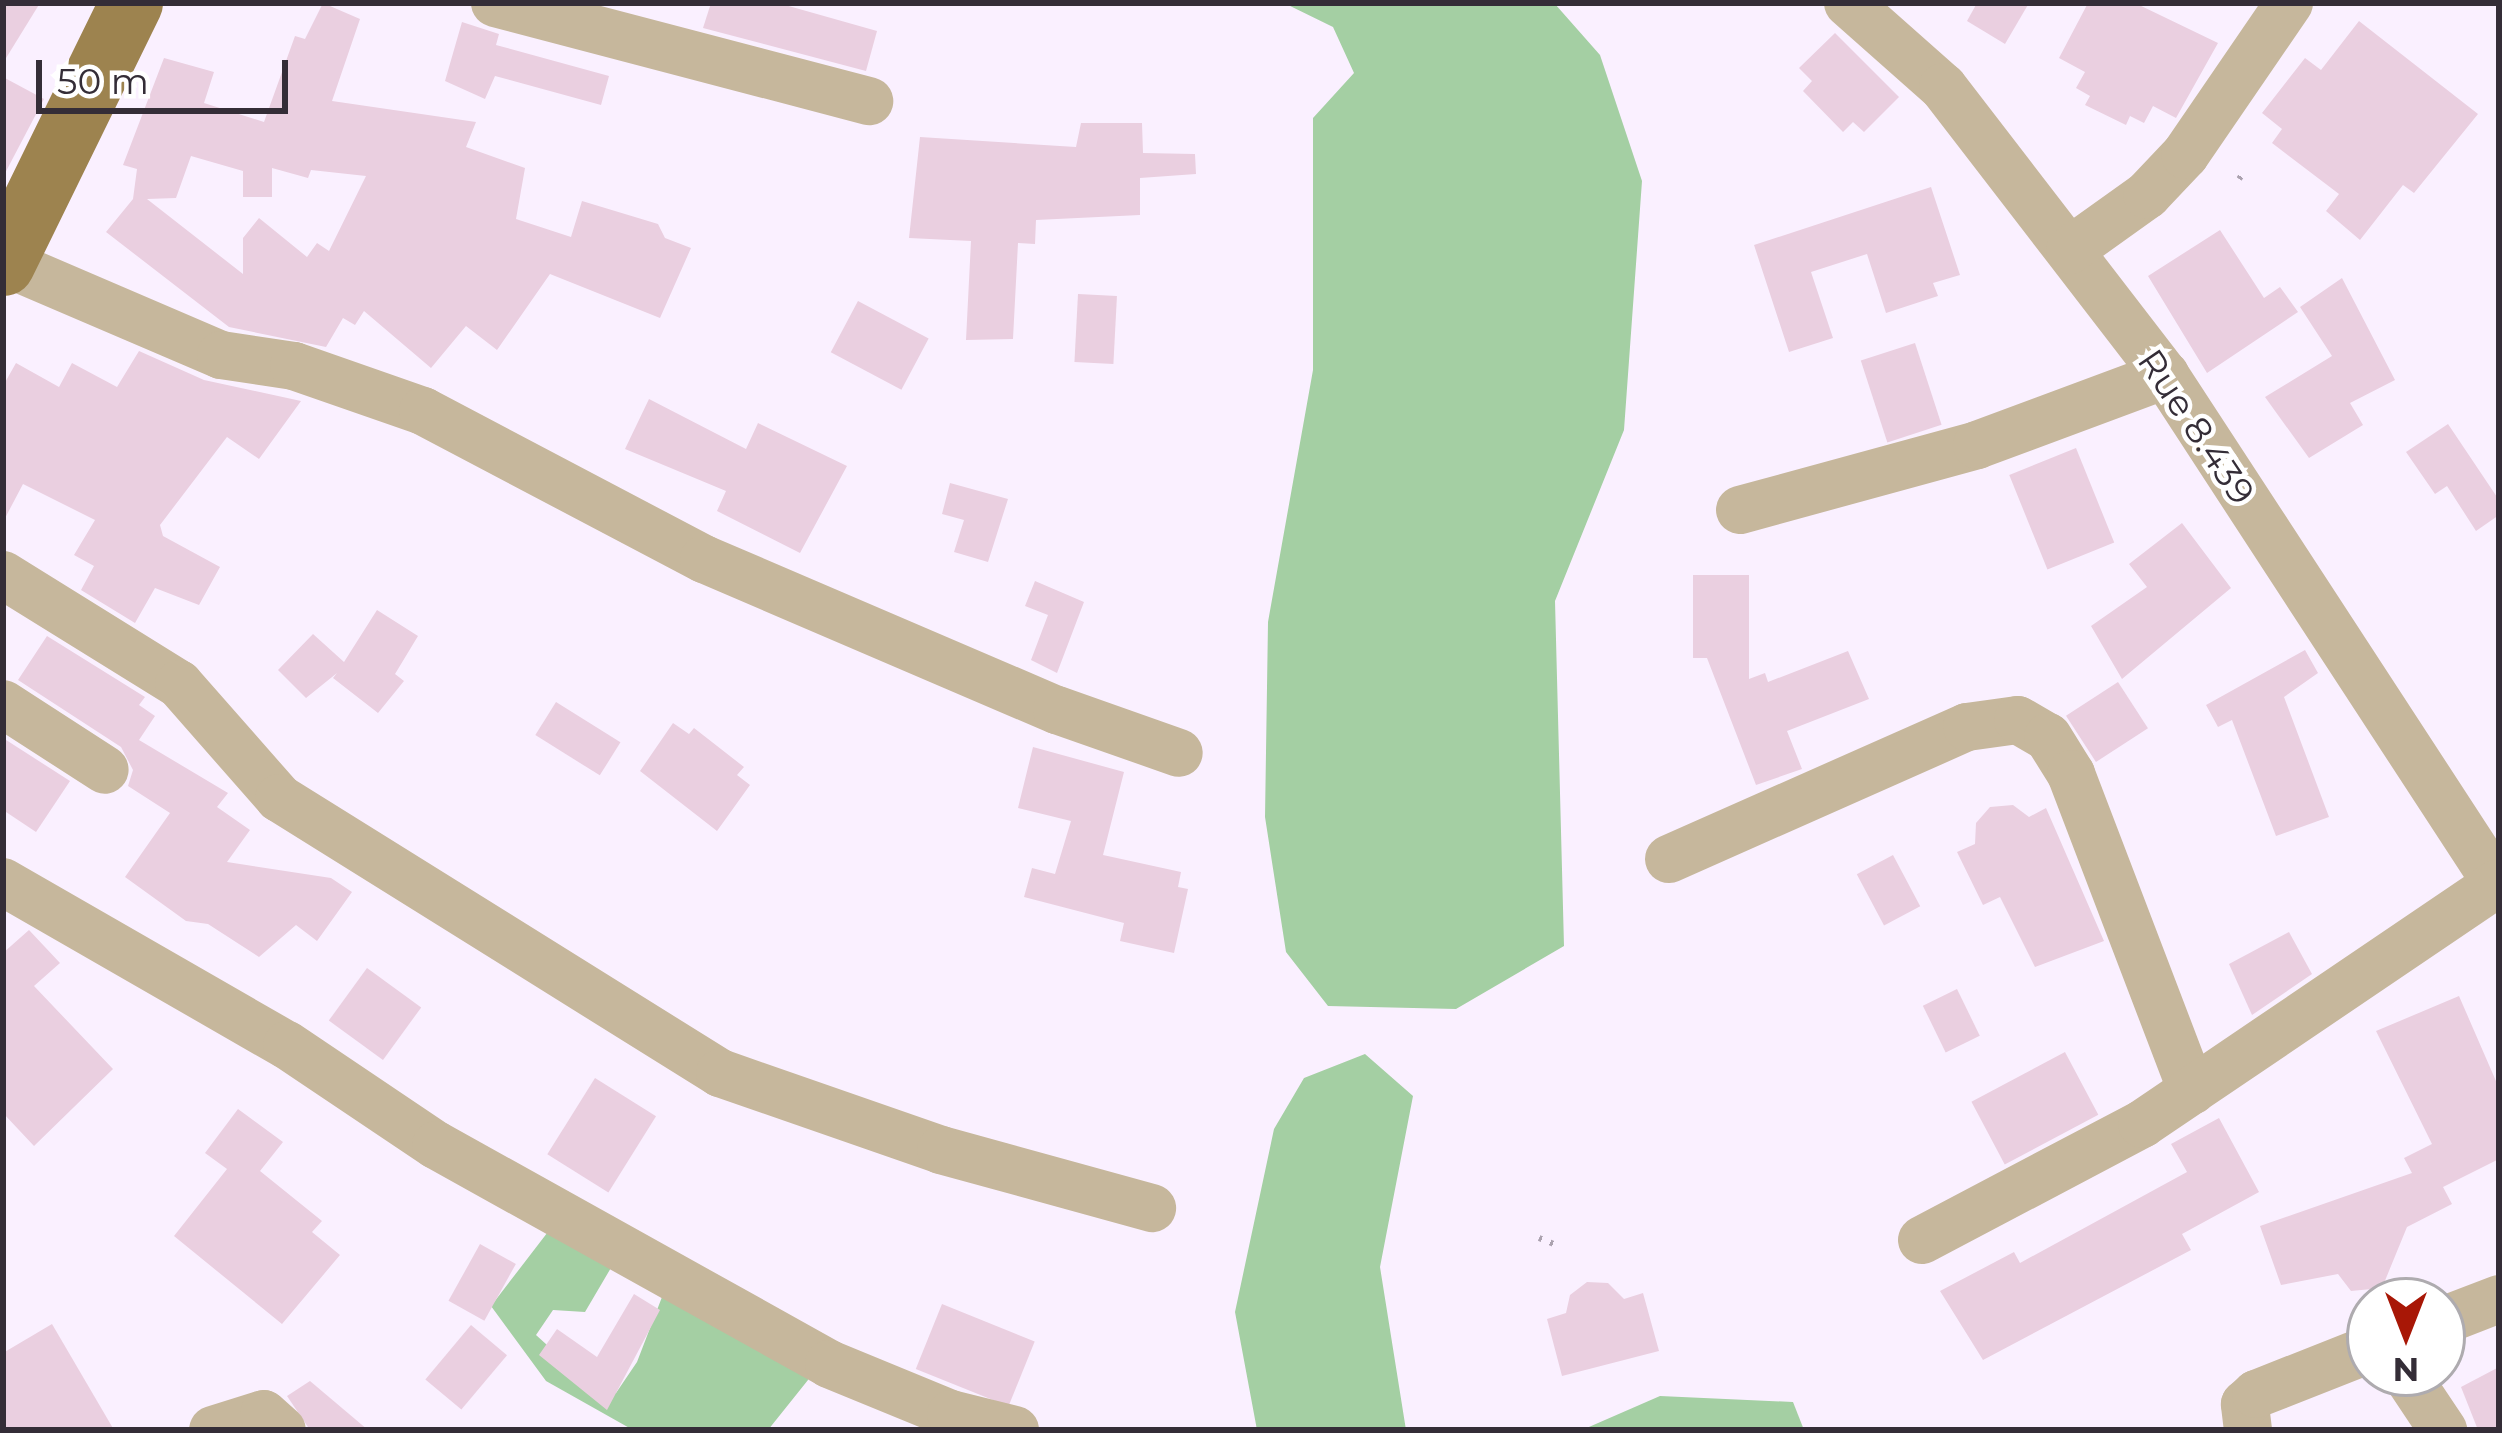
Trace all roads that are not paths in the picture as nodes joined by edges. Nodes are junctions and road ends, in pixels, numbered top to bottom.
1 (130, 3) edge
2 (495, 3) edge
3 (1848, 3) edge
4 (2289, 3) edge
5 (869, 101) dead end
6 (2069, 250) junction
7 (4, 263) edge
8 (2165, 375) junction
9 (1740, 510) dead end
10 (3, 575) edge
11 (3, 704) edge
12 (1179, 754) dead end
13 (105, 770) dead end
14 (2486, 832) edge
15 (1670, 859) dead end
16 (3, 882) edge
17 (2498, 886) edge
18 (2192, 1091) junction
19 (1152, 1208) dead end
20 (1922, 1240) dead end
21 (2499, 1299) edge
22 (2466, 1312) edge
23 (2346, 1358) edge
24 (2421, 1397) edge
25 (945, 1422) edge
26 (213, 1430) edge
27 (282, 1430) edge
28 (1015, 1430) edge
29 (2248, 1430) edge
30 (2443, 1430) edge

1 - 7 main road
2 - 5 street
3 - 6 street, Rue 8.439
4 - 6 street
6 - 8 street, Rue 8.439
7 - 12 street
8 - 9 street
8 - 14 street, Rue 8.439
10 - 19 street
11 - 13 street
14 - 17 street, Rue 8.439
15 - 18 street
16 - 25 street
17 - 18 street
18 - 20 street
21 - 22 street
23 - 29 street
24 - 30 street
25 - 28 street
26 - 27 street

